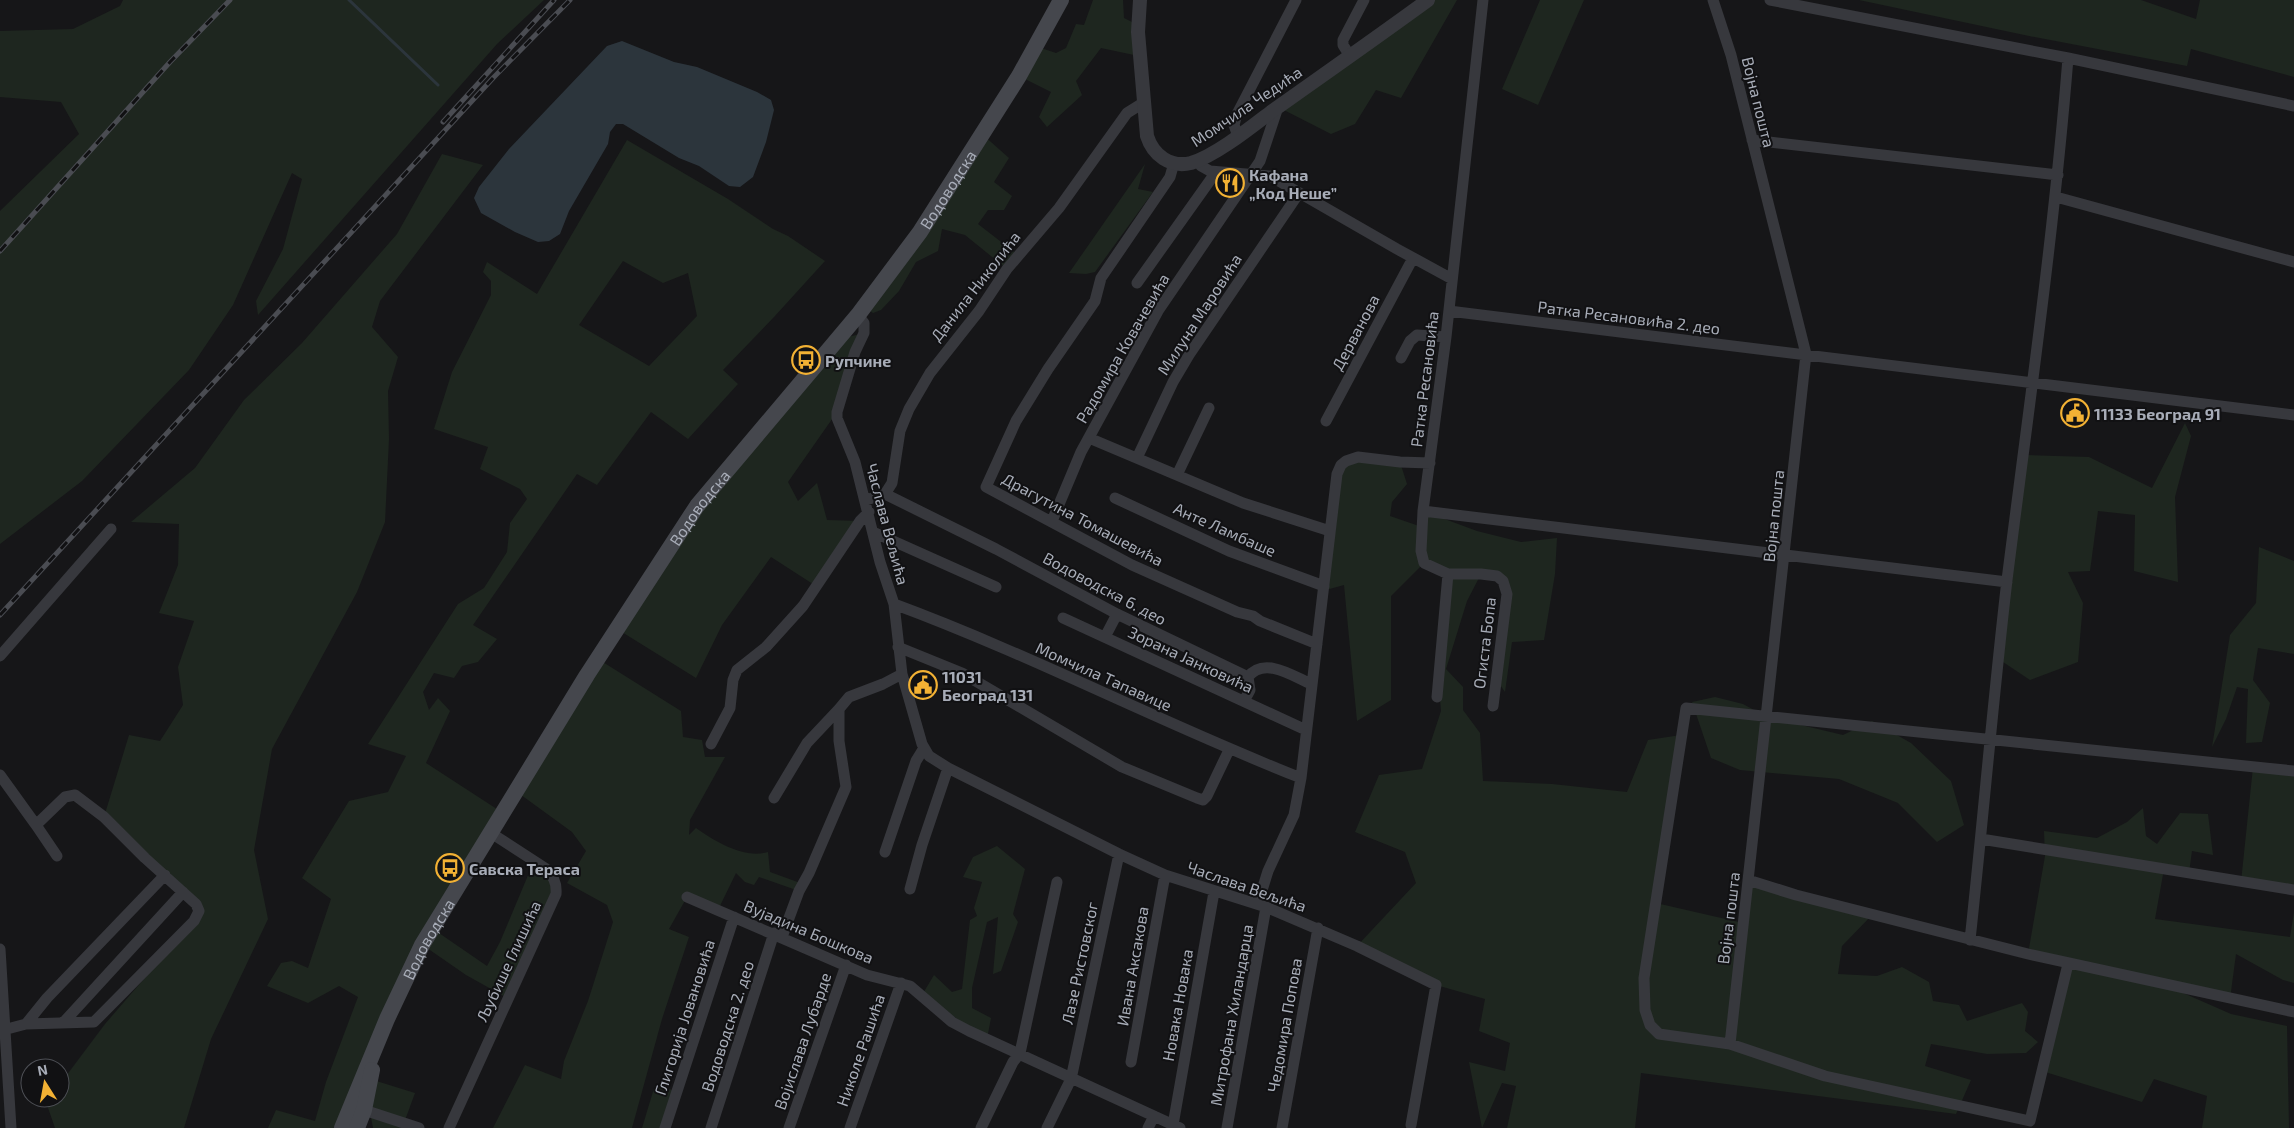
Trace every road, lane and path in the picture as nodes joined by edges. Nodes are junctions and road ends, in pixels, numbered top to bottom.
1 (1061, 0) edge
2 (1140, 0) edge
3 (1296, 0) edge
4 (1364, 0) edge
5 (1428, 0) edge
6 (1483, 0) edge
7 (1713, 0) edge
8 (1770, 0) edge
9 (1350, 56) junction
10 (2068, 58) junction
11 (1143, 103) junction
12 (2294, 106) edge
13 (1278, 107) junction
14 (1238, 136) junction
15 (1752, 140) junction
16 (1197, 160) junction
17 (1174, 163) junction
18 (1216, 172) junction
19 (1250, 174) junction
20 (2058, 175) junction
21 (1299, 193) junction
22 (2056, 197) junction
23 (1413, 258) junction
24 (2294, 262) edge
25 (1452, 278) junction
26 (1137, 283) dead end
27 (1449, 311) junction
28 (858, 315) junction
29 (1446, 337) junction
30 (1806, 354) junction
31 (1401, 358) dead end
32 (2034, 384) junction
33 (1209, 408) dead end
34 (2294, 415) edge
35 (1326, 421) dead end
36 (1089, 438) junction
37 (1137, 458) junction
38 (1430, 463) junction
39 (1176, 475) junction
40 (885, 494) junction
41 (1115, 498) dead end
42 (866, 500) junction
43 (1423, 511) junction
44 (869, 512) junction
45 (1052, 521) junction
46 (111, 528) dead end
47 (1330, 531) junction
48 (873, 532) junction
49 (1785, 555) junction
50 (1448, 574) junction
51 (2007, 582) junction
52 (1324, 586) junction
53 (996, 587) dead end
54 (894, 604) junction
55 (1116, 614) junction
56 (1063, 618) dead end
57 (1105, 637) junction
58 (1316, 644) junction
59 (898, 647) junction
60 (0, 656) edge
61 (902, 674) junction
62 (1248, 677) junction
63 (1311, 684) junction
64 (1437, 697) dead end
65 (1244, 701) junction
66 (1492, 706) dead end
67 (839, 710) junction
68 (1767, 717) junction
69 (1306, 730) junction
70 (1991, 740) junction
71 (711, 744) dead end
72 (924, 748) junction
73 (1229, 750) junction
74 (948, 768) junction
75 (2294, 771) edge
76 (0, 775) edge
77 (1301, 778) junction
78 (774, 798) dead end
79 (36, 825) junction
80 (491, 834) junction
81 (1981, 839) junction
82 (885, 852) dead end
83 (1119, 854) junction
84 (57, 856) dead end
85 (165, 875) junction
86 (1165, 875) junction
87 (1748, 880) junction
88 (1057, 882) dead end
89 (910, 889) dead end
90 (2294, 890) edge
91 (183, 892) junction
92 (1214, 892) junction
93 (687, 897) dead end
94 (1262, 905) junction
95 (734, 917) junction
96 (1318, 928) junction
97 (778, 935) junction
98 (1970, 940) junction
99 (0, 949) edge
100 (2068, 964) junction
101 (846, 966) junction
102 (901, 983) junction
103 (2294, 1012) edge
104 (62, 1023) junction
105 (26, 1024) junction
106 (6, 1029) junction
107 (377, 1042) junction
108 (1730, 1044) junction
109 (1020, 1053) junction
110 (1131, 1062) dead end
111 (1071, 1079) junction
112 (364, 1110) junction
113 (1154, 1116) junction
114 (1411, 1125) dead end
115 (1177, 1126) edge
116 (11, 1128) edge
117 (342, 1128) edge
118 (358, 1128) edge
119 (419, 1128) edge
120 (449, 1128) edge
121 (665, 1128) edge
122 (711, 1128) edge
123 (789, 1128) edge
124 (850, 1128) edge
125 (981, 1128) edge
126 (1047, 1128) edge
127 (1148, 1128) edge
128 (1227, 1128) edge
129 (1282, 1128) edge

1 - 28 main road, Водоводска
2 - 11 street
3 - 14 street
4 - 9 street
5 - 9 street, Момчила Чедића
6 - 25 street, Ратка Ресановића
7 - 15 street, Војна пошта
8 - 10 street
9 - 13 street, Момчила Чедића
10 - 12 street
10 - 20 street
11 - 17 street
11 - 40 street, Данила Николића
13 - 14 street, Момчила Чедића
13 - 19 street, Радомира Ковачевића
14 - 16 street, Момчила Чедића
15 - 20 street
15 - 30 street, Војна пошта
16 - 17 street, Момчила Чедића
16 - 18 street
17 - 45 street, Драгутина Томашевића
18 - 19 street
18 - 26 street
19 - 21 street
19 - 36 street, Радомира Ковачевића
20 - 22 street
21 - 23 street
21 - 37 street, Милуна Маровића
22 - 24 street
22 - 32 street
23 - 25 street
23 - 35 street, Дерванова
25 - 27 street, Ратка Ресановића
27 - 29 street, Ратка Ресановића
27 - 30 street, Ратка Ресановића 2. део
28 - 42 street, Часлава Вељића
28 - 80 main road, Водоводска
29 - 31 street
29 - 38 street, Ратка Ресановића
30 - 32 street, Ратка Ресановића 2. део
30 - 49 street, Војна пошта
32 - 34 street, Ратка Ресановића 2. део
32 - 51 street
33 - 39 street
36 - 37 street
36 - 45 street, Радомира Ковачевића
37 - 39 street
38 - 43 street, Огиста Бопа
38 - 47 street, Ратка Ресановића
39 - 47 street
40 - 42 street
40 - 55 street, Водоводска 6. део
41 - 52 street, Анте Ламбаше
42 - 44 street, Часлава Вељића
43 - 49 street
43 - 50 street, Огиста Бопа
44 - 48 street, Часлава Вељића
44 - 71 street
45 - 58 street, Драгутина Томашевића
46 - 60 street
47 - 52 street, Ратка Ресановића
48 - 53 street
48 - 54 street, Часлава Вељића
49 - 51 street
49 - 68 street, Војна пошта
50 - 64 street
50 - 66 street, Огиста Бопа
51 - 70 street
52 - 58 street, Ратка Ресановића
54 - 59 street, Часлава Вељића
54 - 73 street, Момчила Тапавице
55 - 57 street
55 - 62 street, Водоводска 6. део
56 - 57 street, Зорана Јанковића
57 - 65 street, Зорана Јанковића
58 - 63 street, Ратка Ресановића
59 - 61 street, Часлава Вељића
59 - 73 street
61 - 67 street
61 - 72 street, Часлава Вељића
62 - 63 street
62 - 65 street
63 - 69 street, Ратка Ресановића
65 - 69 street, Зорана Јанковића
67 - 78 street
67 - 97 street, Водоводска 2. део
68 - 70 street
68 - 87 street, Војна пошта
68 - 108 street
69 - 77 street, Ратка Ресановића
70 - 75 street
70 - 81 street
72 - 74 street, Часлава Вељића
72 - 82 street
73 - 77 street, Момчила Тапавице
74 - 83 street, Часлава Вељића
74 - 89 street
76 - 79 street
77 - 94 street, Ратка Ресановића
79 - 84 street
79 - 85 street
80 - 107 main road, Водоводска
80 - 120 street, Љубише Глишића
81 - 90 street
81 - 98 street
83 - 86 street, Часлава Вељића
83 - 111 street, Лазе Ристовског
85 - 91 street
85 - 105 street
86 - 92 street, Часлава Вељића
86 - 110 street, Ивана Аксакова
87 - 98 street
87 - 108 street, Војна пошта
88 - 109 street
91 - 104 street
91 - 104 street
92 - 94 street, Часлава Вељића
92 - 115 street, Новака Новака
93 - 95 street, Вујадина Бошкова
94 - 96 street, Часлава Вељића
94 - 128 street, Митрофана Хиландарца
95 - 97 street, Вујадина Бошкова
95 - 121 street, Глигорија Јовановића
96 - 114 street, Часлава Вељића
96 - 129 street, Чедомира Попова
97 - 101 street, Вујадина Бошкова
97 - 122 street, Водоводска 2. део
98 - 100 street
99 - 106 street
100 - 103 street
100 - 108 street
101 - 102 street, Вујадина Бошкова
101 - 123 street, Војислава Лубарде
102 - 109 street, Вујадина Бошкова
102 - 124 street, Николе Рашића
104 - 105 street
105 - 106 street
106 - 116 street
107 - 112 main road, Водоводска
107 - 117 main road, Водоводска
109 - 111 street, Вујадина Бошкова
109 - 125 street
111 - 113 street, Вујадина Бошкова
111 - 126 street, Лазе Ристовског
112 - 118 main road, Водоводска
112 - 119 street
113 - 115 street, Вујадина Бошкова
113 - 127 street

